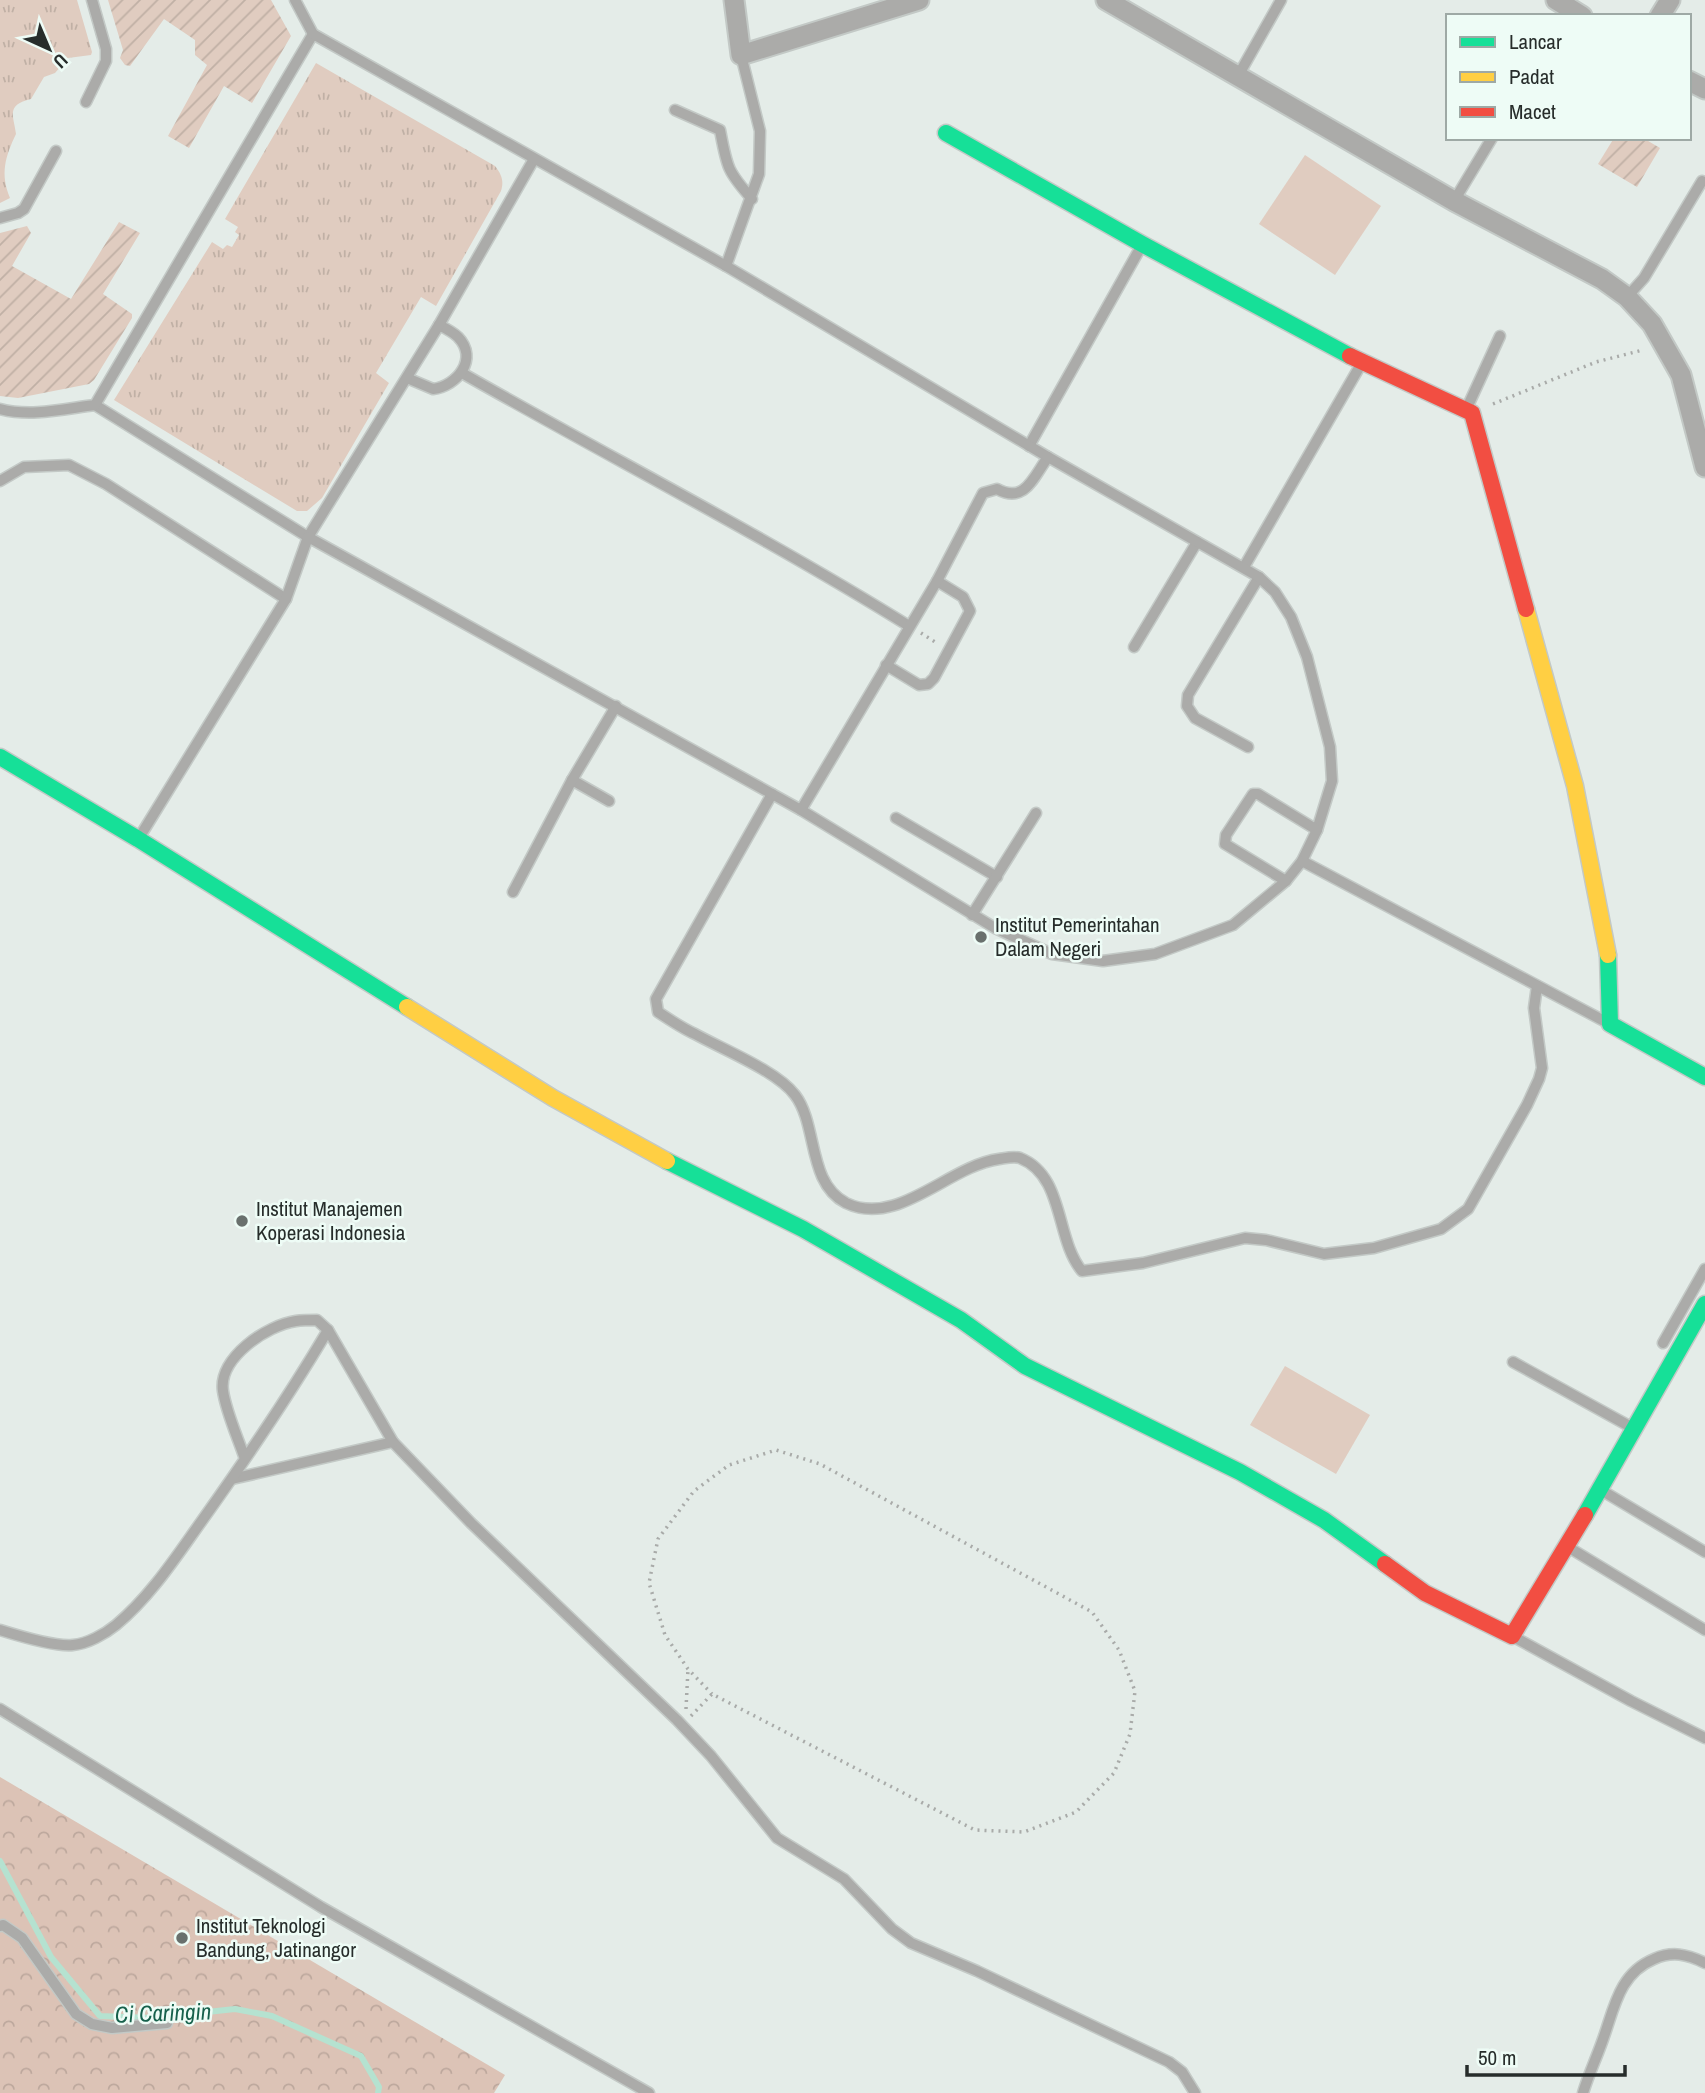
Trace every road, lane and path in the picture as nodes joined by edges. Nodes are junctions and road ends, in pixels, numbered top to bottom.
1 (92, 0) edge
2 (295, 0) edge
3 (734, 0) edge
4 (919, 0) edge
5 (1106, 0) edge
6 (1281, 0) edge
7 (1556, 0) edge
8 (1579, 14) edge
9 (313, 34) junction
10 (741, 55) junction
11 (1238, 76) junction
12 (86, 102) dead end
13 (676, 110) dead end
14 (946, 133) dead end
15 (1491, 140) edge
16 (56, 151) dead end
17 (534, 159) junction
18 (1702, 181) dead end
19 (752, 199) junction
20 (1454, 201) junction
21 (0, 218) edge
22 (1142, 244) junction
23 (726, 266) junction
24 (1627, 297) junction
25 (439, 325) junction
26 (1500, 336) dead end
27 (1666, 346) junction
28 (1362, 362) junction
29 (462, 373) junction
30 (407, 378) junction
31 (95, 405) junction
32 (0, 409) edge
33 (1469, 412) junction
34 (1029, 446) junction
35 (1048, 457) junction
36 (1705, 467) edge
37 (0, 481) edge
38 (308, 537) junction
39 (1197, 542) junction
40 (1244, 568) junction
41 (1259, 577) junction
42 (937, 581) junction
43 (286, 599) junction
44 (909, 626) junction
45 (1134, 647) dead end
46 (949, 650) junction
47 (886, 665) junction
48 (616, 706) junction
49 (1248, 747) dead end
50 (0, 757) edge
51 (572, 780) junction
52 (772, 794) junction
53 (609, 801) dead end
54 (801, 810) junction
55 (1036, 813) dead end
56 (896, 818) dead end
57 (1317, 830) junction
58 (138, 839) junction
59 (1302, 861) junction
60 (996, 877) junction
61 (1286, 881) junction
62 (513, 891) dead end
63 (972, 915) junction
64 (1537, 986) junction
65 (1610, 1024) junction
66 (1705, 1077) edge
67 (1705, 1269) edge
68 (1705, 1304) edge
69 (328, 1330) junction
70 (1663, 1343) dead end
71 (1513, 1362) dead end
72 (1634, 1429) junction
73 (393, 1441) junction
74 (245, 1459) junction
75 (232, 1479) junction
76 (1600, 1490) junction
77 (1565, 1546) junction
78 (1705, 1552) edge
79 (0, 1630) edge
80 (1705, 1630) edge
81 (1512, 1636) junction
82 (688, 1669) junction
83 (712, 1694) junction
84 (0, 1709) edge
85 (1705, 1738) edge
86 (0, 1926) edge
87 (1705, 1963) edge
88 (167, 2023) dead end
89 (649, 2093) edge
90 (1195, 2093) edge
91 (1583, 2093) edge

1 - 12 lane
2 - 9 lane
3 - 10 street
4 - 10 street
5 - 11 street
6 - 11 lane
7 - 8 street
9 - 17 lane
9 - 31 lane
10 - 19 lane
11 - 20 street
13 - 19 lane
14 - 22 street
15 - 20 lane
16 - 21 lane
17 - 23 lane
17 - 25 lane
18 - 24 lane
19 - 23 lane
20 - 24 street
22 - 28 street
22 - 34 lane
23 - 34 lane
24 - 27 street
25 - 29 lane
25 - 30 lane
26 - 33 lane
27 - 33 path
27 - 36 street
28 - 33 street
28 - 40 lane
29 - 30 lane
29 - 44 lane
30 - 38 lane
31 - 32 lane
31 - 38 lane
33 - 65 street
34 - 35 lane
35 - 39 lane
35 - 42 lane
37 - 43 lane
38 - 43 lane
38 - 48 lane
39 - 40 lane
39 - 45 lane
40 - 41 lane
41 - 49 lane
41 - 57 lane
42 - 44 lane
42 - 46 lane
43 - 58 lane
44 - 46 path
44 - 47 lane
46 - 47 lane
47 - 54 lane
48 - 51 lane
48 - 52 lane
50 - 58 street
51 - 53 lane
51 - 62 lane
52 - 54 lane
52 - 64 lane
54 - 63 lane
55 - 60 lane
56 - 60 lane
57 - 59 lane
57 - 61 lane
58 - 81 street
59 - 61 lane
59 - 64 lane
60 - 63 lane
61 - 63 lane
64 - 65 lane
65 - 66 street
67 - 70 lane
68 - 72 street
69 - 73 lane
69 - 74 lane
69 - 74 lane
71 - 72 lane
72 - 76 street
73 - 75 lane
73 - 90 lane
74 - 75 lane
75 - 79 lane
76 - 77 street
76 - 78 lane
77 - 80 lane
77 - 81 street
81 - 85 lane
82 - 83 path
82 - 83 path
82 - 83 path
84 - 89 lane
86 - 88 lane
87 - 91 lane

